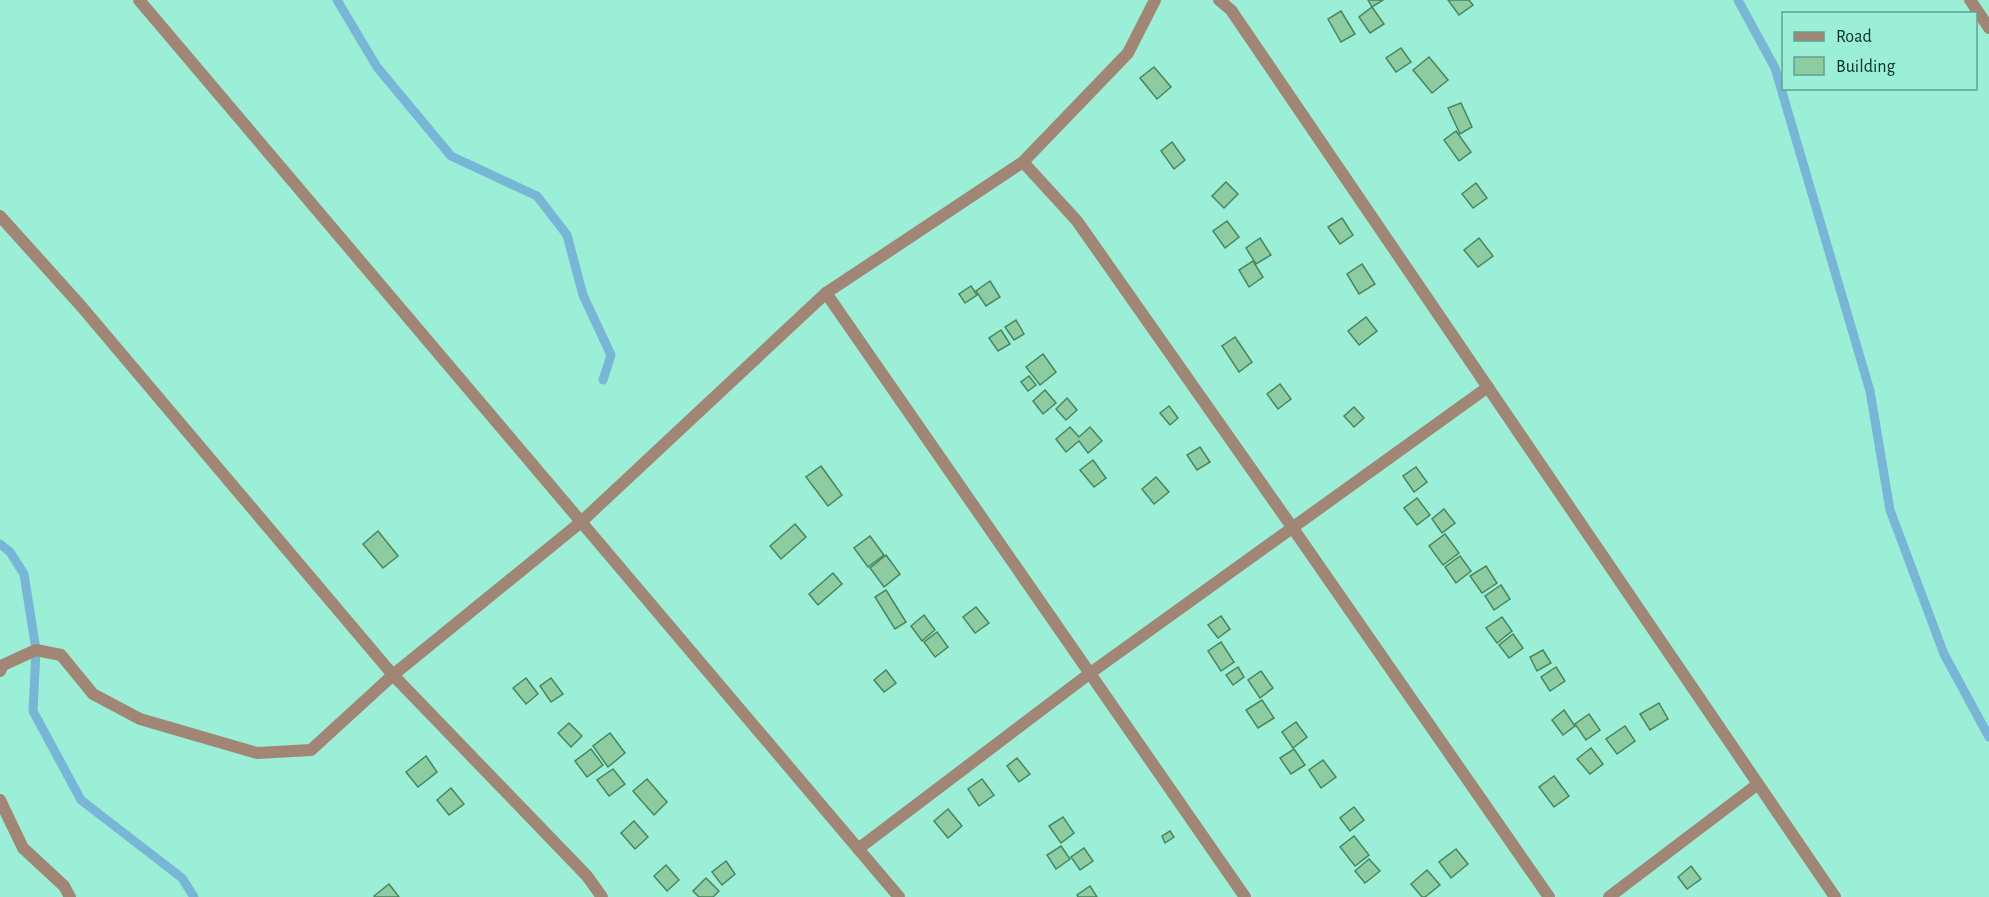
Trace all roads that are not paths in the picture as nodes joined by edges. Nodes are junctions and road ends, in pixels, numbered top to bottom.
1 (139, 0) edge
2 (1155, 0) edge
3 (1219, 0) edge
4 (1970, 0) edge
5 (1989, 28) edge
6 (1023, 162) junction
7 (0, 216) edge
8 (826, 293) junction
9 (1488, 387) junction
10 (581, 522) junction
11 (1292, 527) junction
12 (0, 671) edge
13 (1089, 674) junction
14 (393, 675) junction
15 (1758, 784) junction
16 (0, 800) edge
17 (858, 849) junction
18 (70, 897) edge
19 (602, 897) edge
20 (899, 897) edge
21 (1245, 897) edge
22 (1549, 897) edge
23 (1609, 897) edge
24 (1834, 897) edge

1 - 10 street
2 - 6 street
3 - 9 street
4 - 5 street
6 - 8 street
6 - 11 street
7 - 14 street
8 - 10 street
8 - 13 street
9 - 11 street
9 - 15 street
10 - 14 street
10 - 17 street
11 - 13 street
11 - 22 street
12 - 14 street
13 - 17 street
13 - 21 street
14 - 19 street
15 - 23 street
15 - 24 street
16 - 18 street
17 - 20 street

